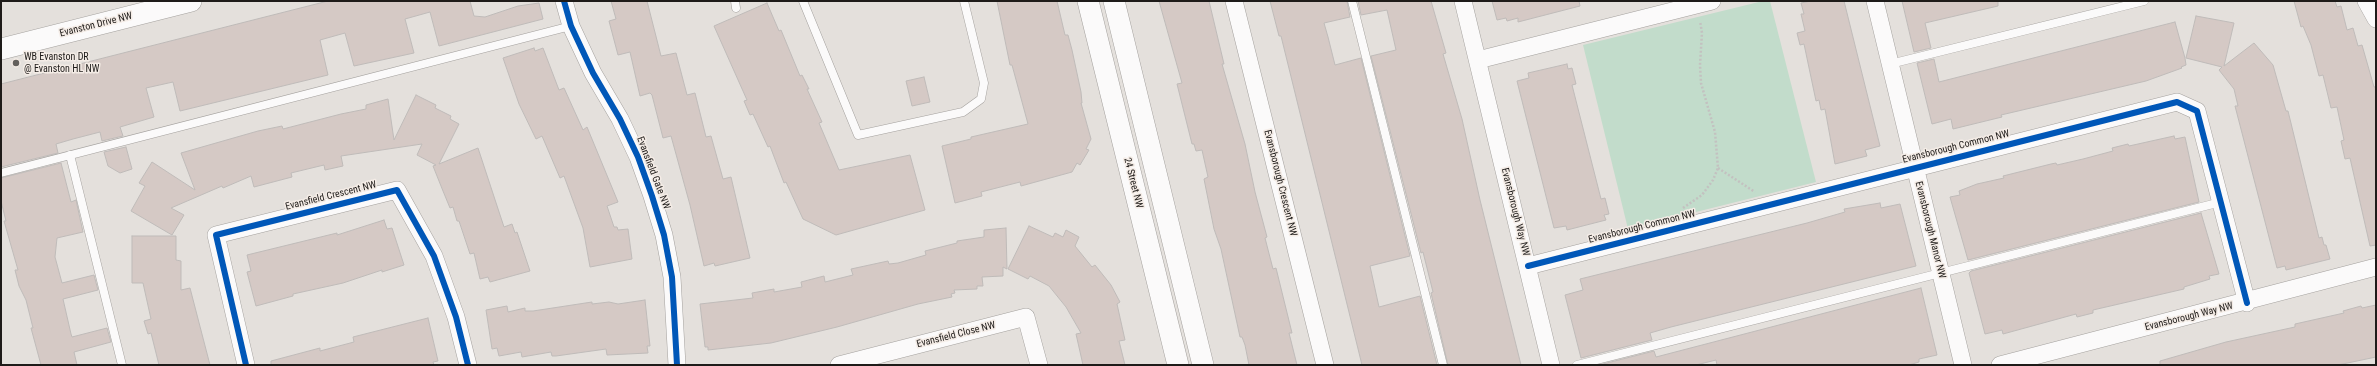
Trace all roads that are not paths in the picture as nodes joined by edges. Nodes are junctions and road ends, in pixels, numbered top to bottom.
1 (191, 1) edge
2 (564, 1) edge
3 (803, 1) edge
4 (964, 1) edge
5 (1088, 1) edge
6 (1114, 1) edge
7 (1234, 1) edge
8 (1352, 1) edge
9 (1463, 1) edge
10 (1712, 1) edge
11 (1875, 1) edge
12 (2144, 1) edge
13 (2366, 1) edge
14 (2376, 19) edge
15 (571, 26) junction
16 (1, 49) edge
17 (1478, 60) junction
18 (1890, 64) junction
19 (70, 155) junction
20 (1914, 168) junction
21 (1, 174) edge
22 (2221, 202) junction
23 (1528, 266) junction
24 (2376, 267) edge
25 (1940, 273) junction
26 (2247, 302) junction
27 (122, 365) edge
28 (246, 365) edge
29 (468, 365) edge
30 (677, 365) edge
31 (839, 365) edge
32 (1039, 365) edge
33 (1178, 365) edge
34 (1203, 365) edge
35 (1325, 365) edge
36 (1443, 365) edge
37 (1551, 365) edge
38 (1578, 365) edge
39 (1963, 365) edge
40 (2000, 365) edge

1 - 16 street, Evanston Drive NW
2 - 15 street, Evansfield Gate NW
3 - 4 lane
5 - 33 street, 24 Street NW
6 - 34 street
7 - 35 street, Evansborough Crescent NW
8 - 36 lane
9 - 17 street, Evansborough Way NW
10 - 17 street
11 - 18 street, Evansborough Manor NW
12 - 18 lane
13 - 14 street
15 - 19 lane
15 - 30 street, Evansfield Gate NW
17 - 23 street, Evansborough Way NW
18 - 20 street, Evansborough Manor NW
19 - 21 lane
19 - 27 lane
20 - 22 street, Evansborough Common NW
20 - 23 street, Evansborough Common NW
20 - 25 street, Evansborough Manor NW
22 - 25 lane
22 - 26 street, Evansborough Common NW
23 - 37 street, Evansborough Way NW
24 - 26 street, Evansborough Way NW
25 - 38 lane
25 - 39 street, Evansborough Manor NW
26 - 40 street, Evansborough Way NW
28 - 29 street, Evansfield Crescent NW
31 - 32 street, Evansfield Close NW

